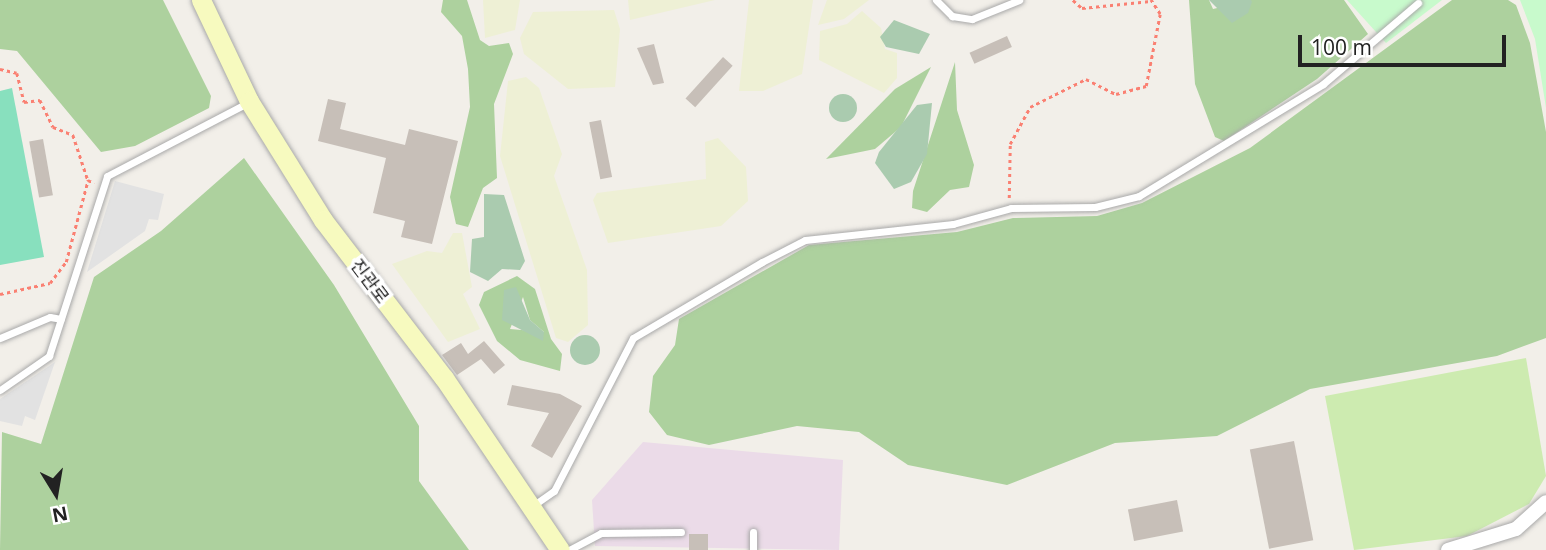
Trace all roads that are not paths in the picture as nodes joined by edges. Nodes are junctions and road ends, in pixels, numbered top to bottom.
1 (201, 0) edge
2 (936, 0) edge
3 (1019, 0) edge
4 (1418, 3) dead end
5 (249, 102) junction
6 (61, 319) junction
7 (0, 338) edge
8 (0, 390) edge
9 (1546, 502) edge
10 (531, 507) junction
11 (681, 532) dead end
12 (753, 532) dead end
13 (560, 550) edge
14 (569, 550) edge
15 (753, 550) edge
16 (1448, 550) edge

1 - 5 main road, 진관로
2 - 3 lane
4 - 10 lane
5 - 6 lane
5 - 10 main road, 진관로
6 - 7 lane
6 - 8 lane
9 - 16 street
10 - 13 main road, 진관로
11 - 14 lane
12 - 15 lane

